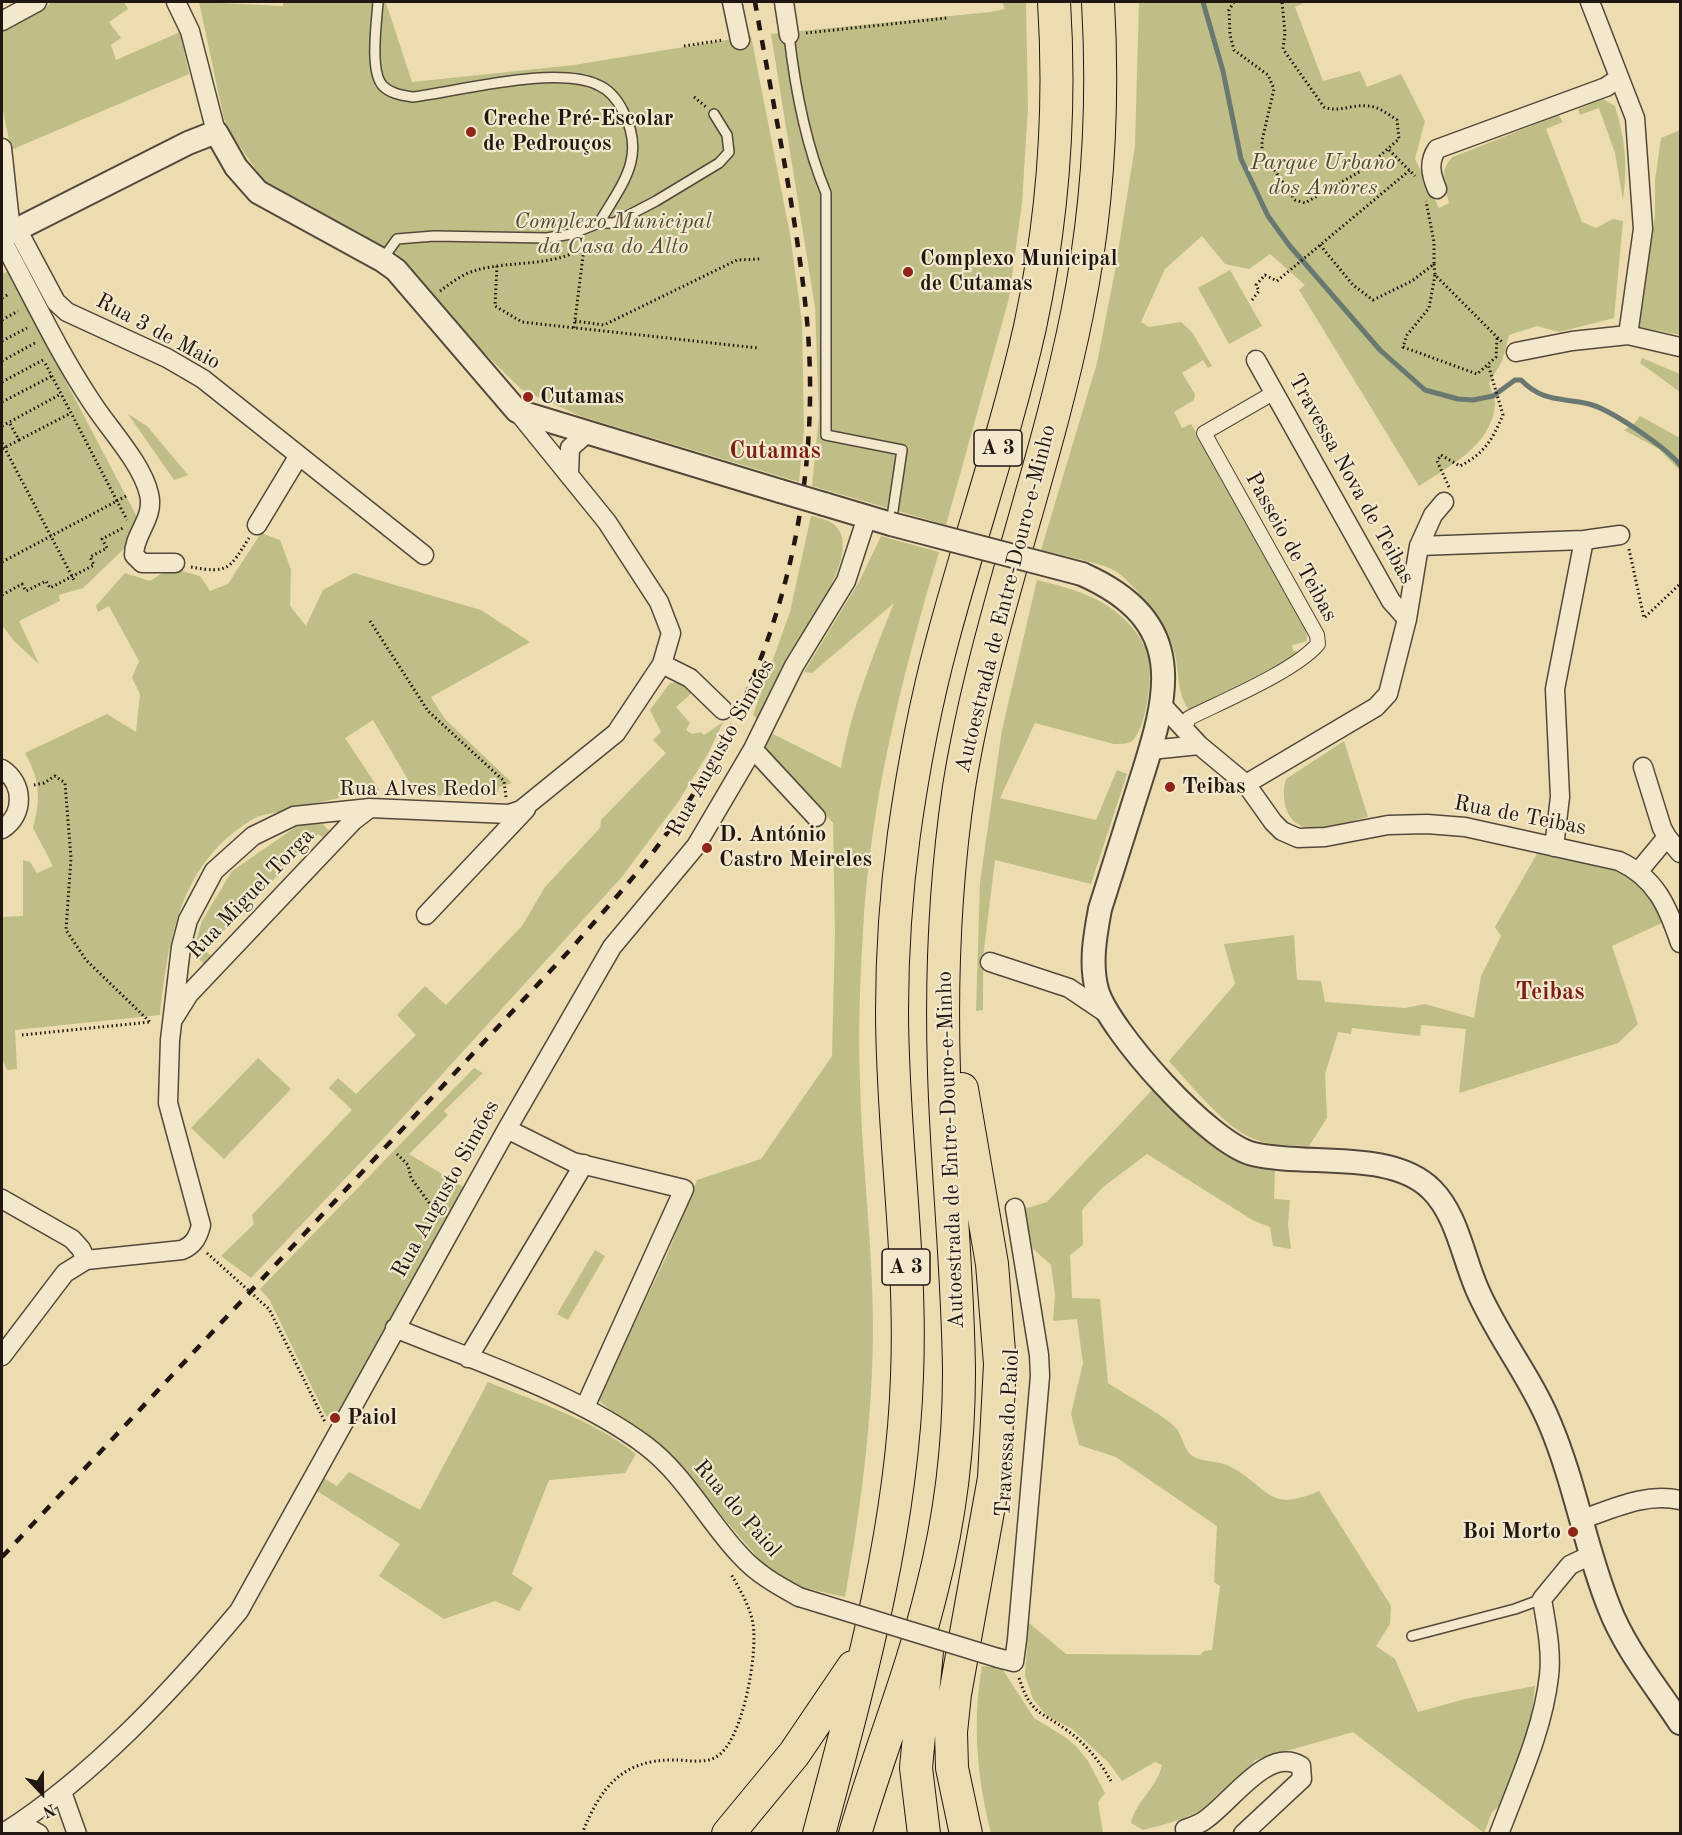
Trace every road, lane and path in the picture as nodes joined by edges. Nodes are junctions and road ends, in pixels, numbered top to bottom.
1 (37, 2) edge
2 (176, 2) edge
3 (378, 2) edge
4 (732, 2) edge
5 (784, 2) edge
6 (1054, 2) edge
7 (1098, 2) edge
8 (1234, 2) edge
9 (1282, 2) edge
10 (1590, 2) edge
11 (947, 18) dead end
12 (2, 21) edge
13 (823, 32) dead end
14 (789, 35) joint
15 (740, 38) joint
16 (684, 46) dead end
17 (1619, 78) junction
18 (714, 114) dead end
19 (216, 132) junction
20 (2, 148) edge
21 (1389, 150) junction
22 (1409, 170) junction
23 (1419, 180) dead end
24 (1431, 193) joint
25 (599, 223) junction
26 (7, 236) edge
27 (1320, 245) junction
28 (584, 248) junction
29 (760, 259) dead end
30 (382, 260) junction
31 (1434, 264) junction
32 (497, 266) junction
33 (1435, 275) junction
34 (5, 287) dead end
35 (9, 294) junction
36 (2, 298) edge
37 (1252, 300) dead end
38 (425, 303) junction
39 (18, 311) junction
40 (2, 320) edge
41 (575, 321) junction
42 (27, 328) junction
43 (574, 328) junction
44 (1628, 335) junction
45 (1497, 338) junction
46 (2, 341) edge
47 (35, 343) junction
48 (1680, 347) edge
49 (758, 348) dead end
50 (1516, 352) joint
51 (44, 360) junction
52 (1256, 360) dead end
53 (2, 361) edge
54 (1488, 364) junction
55 (52, 376) junction
56 (2, 382) edge
57 (1275, 392) junction
58 (61, 394) junction
59 (2, 402) edge
60 (516, 411) junction
61 (71, 413) junction
62 (9, 422) junction
63 (2, 426) edge
64 (586, 434) junction
65 (18, 440) junction
66 (2, 443) edge
67 (3, 449) edge
68 (298, 457) junction
69 (569, 474) junction
70 (126, 496) dead end
71 (117, 501) junction
72 (1444, 502) joint
73 (867, 518) junction
74 (891, 524) junction
75 (257, 525) joint
76 (1620, 535) joint
77 (50, 536) junction
78 (1584, 540) junction
79 (1419, 546) junction
80 (424, 555) dead end
81 (2, 562) edge
82 (175, 563) joint
83 (72, 577) junction
84 (75, 582) dead end
85 (1680, 584) edge
86 (2, 595) edge
87 (1407, 619) junction
88 (370, 621) dead end
89 (662, 664) junction
90 (1162, 705) junction
91 (723, 710) dead end
92 (1184, 729) junction
93 (1199, 745) junction
94 (753, 749) junction
95 (1150, 750) junction
96 (1643, 767) dead end
97 (2, 769) edge
98 (1246, 784) junction
99 (18, 787) junction
100 (534, 802) junction
101 (370, 808) junction
102 (509, 814) junction
103 (816, 818) dead end
104 (2, 829) edge
105 (1667, 837) junction
106 (1554, 847) junction
107 (1680, 853) edge
108 (1638, 872) junction
109 (426, 915) dead end
110 (1680, 943) edge
111 (990, 962) dead end
112 (944, 984) junction
113 (1106, 1013) junction
114 (173, 1019) junction
115 (150, 1022) junction
116 (22, 1035) dead end
117 (507, 1128) junction
118 (397, 1154) dead end
119 (585, 1164) junction
120 (2, 1199) edge
121 (1015, 1208) dead end
122 (450, 1232) junction
123 (191, 1246) junction
124 (86, 1260) junction
125 (395, 1328) junction
126 (2, 1356) edge
127 (468, 1358) junction
128 (585, 1407) junction
129 (334, 1439) junction
130 (1680, 1500) edge
131 (1580, 1520) junction
132 (1591, 1555) junction
133 (727, 1565) dead end
134 (932, 1590) junction
135 (1542, 1599) junction
136 (1412, 1636) dead end
137 (867, 1640) junction
138 (1006, 1660) junction
139 (1680, 1723) edge
140 (1111, 1781) dead end
141 (62, 1792) junction
142 (18, 1823) junction
143 (1185, 1829) dead end
144 (2, 1833) edge
145 (39, 1833) edge
146 (77, 1833) edge
147 (582, 1833) edge
148 (728, 1833) edge
149 (819, 1833) edge
150 (855, 1833) edge
151 (924, 1833) edge
152 (966, 1833) edge
153 (1243, 1833) edge
154 (1499, 1833) edge

1 - 12 street
2 - 19 street
3 - 25 lane
4 - 15 street
5 - 14 street
6 - 137 highway, Autoestrada de Entre-Douro-e-Minho / A 3
7 - 112 highway, Autoestrada de Entre-Douro-e-Minho / A 3
8 - 21 path
9 - 21 path
10 - 17 street
11 - 13 path
14 - 74 lane
15 - 16 path
17 - 24 street
17 - 44 street
18 - 25 lane
19 - 26 street
19 - 30 street
20 - 26 street, Rua 3 de Maio
21 - 22 path
22 - 23 path
22 - 27 path
24 - 31 path
25 - 28 path
25 - 30 lane
26 - 68 street, Rua 3 de Maio
26 - 82 street
27 - 31 path
27 - 37 path
28 - 32 path
28 - 41 path
29 - 41 path
30 - 38 street
31 - 33 path
32 - 38 path
32 - 43 path
33 - 45 path
33 - 54 path
34 - 35 path
35 - 36 path
35 - 39 path
38 - 60 street
39 - 40 path
39 - 42 path
41 - 43 path
42 - 46 path
42 - 47 path
43 - 49 path
44 - 48 street
44 - 50 street
45 - 50 path
45 - 54 path
47 - 51 path
47 - 53 path
51 - 55 path
51 - 56 path
52 - 57 street, Travessa Nova de Teibas
54 - 72 path
55 - 58 path
55 - 59 path
57 - 87 street, Travessa Nova de Teibas
57 - 92 street, Passeio de Teibas
58 - 61 path
58 - 62 path
60 - 64 street
60 - 69 street, Rua Alves Redol
61 - 65 path
61 - 71 path
62 - 63 path
62 - 65 path
64 - 69 street
64 - 73 street, bridge
65 - 67 path
66 - 67 path
67 - 77 path
68 - 75 street
68 - 80 street, Rua 3 de Maio
69 - 89 street, Rua Alves Redol
70 - 71 path
71 - 77 path
71 - 83 path
72 - 79 street
73 - 74 street
73 - 94 street, Rua Augusto Simões
74 - 90 street, bridge
75 - 82 path
76 - 78 street
76 - 85 path
77 - 81 path
77 - 83 path
78 - 79 street
78 - 106 street
79 - 87 street
83 - 84 path
83 - 86 path
87 - 98 street
88 - 102 path
89 - 91 street
89 - 100 street, Rua Alves Redol
90 - 92 street, Rua de Teibas
90 - 95 street
92 - 93 street, Rua de Teibas
93 - 95 street
93 - 98 street, Rua de Teibas
94 - 103 street
94 - 117 street, Rua Augusto Simões
95 - 113 street
96 - 105 street
97 - 99 street
98 - 106 street, Rua de Teibas
99 - 104 street
99 - 115 path
100 - 102 street, Rua Alves Redol
100 - 109 street
101 - 102 street, Rua Alves Redol
101 - 114 street, Rua Miguel Torga
101 - 114 street, Rua Alves Redol
105 - 107 street
105 - 108 street
106 - 108 street, Rua de Teibas
108 - 110 street, Rua de Teibas
111 - 113 street
112 - 134 highway, Autoestrada de Entre-Douro-e-Minho / A 3
112 - 152 highway
113 - 131 street
114 - 115 path
114 - 123 street, Rua Alves Redol
115 - 116 path
117 - 119 street
117 - 122 street, Rua Augusto Simões
118 - 122 path
119 - 127 street
119 - 128 street
120 - 124 street
121 - 138 street, Travessa do Paiol
122 - 125 street, Rua Augusto Simões
123 - 124 street
123 - 129 path
124 - 126 street
125 - 127 street, Rua do Paiol
125 - 129 street, Rua Augusto Simões
127 - 128 street, Rua do Paiol
128 - 138 street, Rua do Paiol, bridge
129 - 141 street, Rua Augusto Simões
130 - 131 street
131 - 132 street
132 - 135 street
132 - 139 street
133 - 147 path
134 - 150 highway, Autoestrada de Entre-Douro-e-Minho / A 3
134 - 151 highway
135 - 136 lane
135 - 154 street
137 - 148 highway
137 - 149 highway, Autoestrada de Entre-Douro-e-Minho / A 3
138 - 140 path
141 - 142 street, Rua Augusto Simões
141 - 146 street
142 - 144 street, Rua Augusto Simões
142 - 145 street
143 - 153 street

